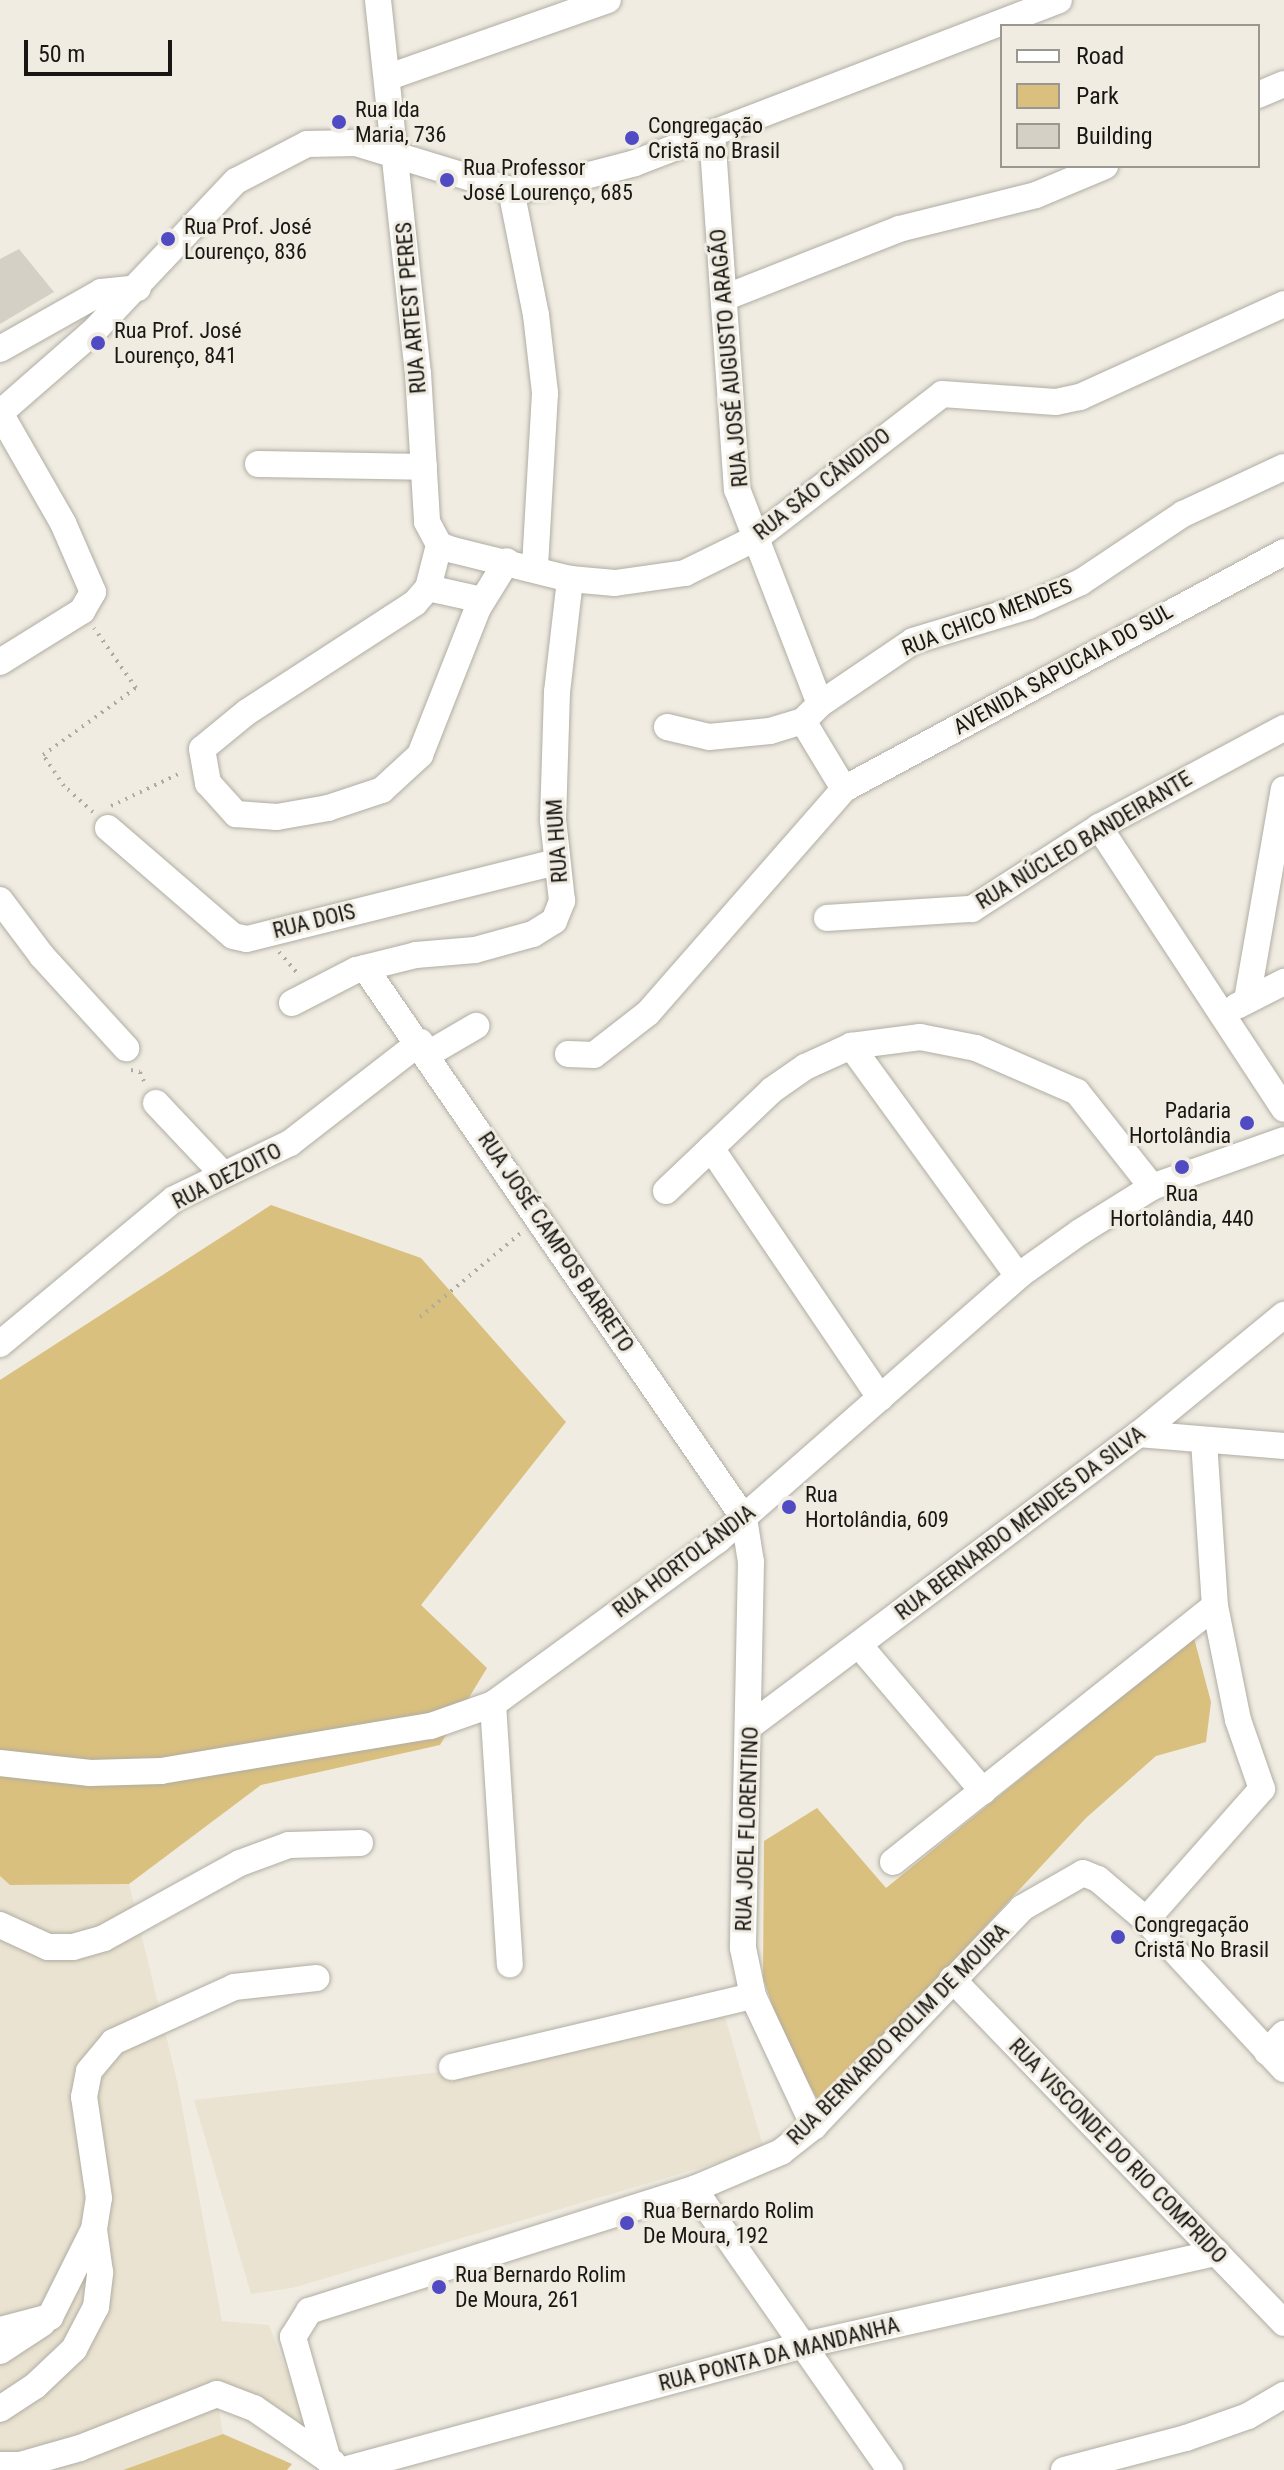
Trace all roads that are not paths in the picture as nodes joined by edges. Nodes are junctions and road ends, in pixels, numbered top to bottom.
1 (378, 0) edge
2 (608, 0) edge
3 (1059, 0) edge
4 (389, 77) junction
5 (1284, 84) edge
6 (1260, 94) edge
7 (712, 133) junction
8 (396, 153) junction
9 (1100, 168) edge
10 (511, 190) junction
11 (138, 288) junction
12 (724, 298) junction
13 (1284, 304) edge
14 (0, 349) edge
15 (0, 413) edge
16 (258, 464) dead end
17 (424, 467) junction
18 (1284, 467) edge
19 (756, 538) junction
20 (439, 545) junction
21 (1284, 552) edge
22 (507, 561) junction
23 (535, 568) junction
24 (570, 579) junction
25 (428, 588) junction
26 (482, 600) junction
27 (2, 658) edge
28 (812, 713) junction
29 (667, 727) dead end
30 (1284, 728) edge
31 (844, 789) junction
32 (1284, 789) edge
33 (101, 821) road end
34 (1099, 827) junction
35 (556, 862) junction
36 (0, 900) edge
37 (827, 918) dead end
38 (365, 968) junction
39 (1284, 982) edge
40 (302, 996) road end
41 (1247, 1000) junction
42 (1223, 1012) junction
43 (476, 1026) dead end
44 (851, 1046) junction
45 (126, 1048) road end
46 (424, 1048) junction
47 (568, 1054) dead end
48 (156, 1103) road end
49 (1284, 1109) edge
50 (1284, 1140) edge
51 (711, 1148) junction
52 (222, 1173) junction
53 (1152, 1187) junction
54 (666, 1191) dead end
55 (1018, 1276) junction
56 (1284, 1315) edge
57 (0, 1316) edge
58 (31, 1318) junction
59 (0, 1344) edge
60 (880, 1398) junction
61 (1139, 1434) junction
62 (1204, 1441) junction
63 (1284, 1446) edge
64 (744, 1518) junction
65 (1215, 1606) junction
66 (859, 1645) junction
67 (493, 1704) junction
68 (751, 1725) junction
69 (0, 1763) edge
70 (983, 1791) junction
71 (1273, 1791) edge
72 (360, 1843) dead end
73 (893, 1862) dead end
74 (1146, 1920) junction
75 (0, 1925) edge
76 (510, 1964) dead end
77 (317, 1978) dead end
78 (952, 1979) junction
79 (753, 1996) junction
80 (1278, 2052) edge
81 (452, 2067) dead end
82 (814, 2126) junction
83 (694, 2189) junction
84 (94, 2229) junction
85 (1217, 2253) junction
86 (50, 2317) junction
87 (1284, 2323) edge
88 (0, 2330) edge
89 (804, 2345) junction
90 (0, 2351) edge
91 (1284, 2395) edge
92 (0, 2409) edge
93 (0, 2465) edge
94 (340, 2467) edge
95 (890, 2470) edge
96 (1064, 2470) edge

1 - 4 street, RUA ARTEST PERES
2 - 4 street
3 - 7 street
4 - 8 street, RUA ARTEST PERES
5 - 6 street
7 - 10 street
7 - 12 street, RUA JOSÉ AUGUSTO ARAGÃO
8 - 10 street
8 - 11 street
8 - 17 street, RUA ARTEST PERES
9 - 12 street
10 - 23 street
11 - 14 street
11 - 15 street
12 - 19 street, RUA JOSÉ AUGUSTO ARAGÃO
13 - 19 street, RUA SÃO CÂNDIDO
15 - 27 street
16 - 17 street
17 - 20 street, RUA ARTEST PERES
18 - 28 street, RUA CHICO MENDES
19 - 24 street, RUA SÃO CÂNDIDO
19 - 28 street, RUA JOSÉ AUGUSTO ARAGÃO
20 - 22 street
20 - 25 street
21 - 31 street, AVENIDA SAPUCAIA DO SUL
22 - 23 street, RUA SÃO CÂNDIDO
22 - 26 street
23 - 24 street, RUA SÃO CÂNDIDO
24 - 35 street, RUA HUM
25 - 26 street
25 - 26 street
28 - 29 street, RUA CHICO MENDES
28 - 31 street, RUA JOSÉ AUGUSTO ARAGÃO
30 - 34 street, RUA NÚCLEO BANDEIRANTE
31 - 47 street
32 - 41 street
33 - 35 street, RUA DOIS
34 - 37 street, RUA NÚCLEO BANDEIRANTE
34 - 42 street
35 - 38 street, RUA HUM
36 - 45 street
38 - 40 street, RUA HUM
38 - 46 street, RUA JOSÉ CAMPOS BARRETO
39 - 41 street
41 - 42 street
42 - 49 street
43 - 46 street, RUA DEZOITO
44 - 51 street
44 - 53 street
44 - 55 street
46 - 52 street, RUA DEZOITO
46 - 64 street, RUA JOSÉ CAMPOS BARRETO
48 - 52 street
50 - 53 street, RUA HORTOLÃNDIA
51 - 54 street
51 - 60 street
52 - 58 street, RUA DEZOITO
53 - 55 street, RUA HORTOLÃNDIA
55 - 60 street, RUA HORTOLÃNDIA
56 - 61 street, RUA BERNARDO MENDES DA SILVA
57 - 58 street
58 - 59 street, RUA DEZOITO
60 - 64 street, RUA HORTOLÃNDIA
61 - 62 street
61 - 66 street, RUA BERNARDO MENDES DA SILVA
62 - 63 street
62 - 65 street
64 - 67 street, RUA HORTOLÃNDIA
64 - 68 street, RUA JOEL FLORENTINO
65 - 70 street
65 - 71 street
66 - 68 street, RUA BERNARDO MENDES DA SILVA
66 - 70 street
67 - 69 street, RUA HORTOLÃNDIA
67 - 76 street
68 - 79 street, RUA JOEL FLORENTINO
70 - 73 street
71 - 74 street
72 - 75 street
74 - 78 street, RUA BERNARDO ROLIM DE MOURA
74 - 80 street
77 - 84 street
78 - 82 street, RUA BERNARDO ROLIM DE MOURA
78 - 85 street, RUA VISCONDE DO RIO COMPRIDO
79 - 81 street
79 - 82 street, RUA JOEL FLORENTINO
82 - 83 street, RUA BERNARDO ROLIM DE MOURA
83 - 89 street
83 - 94 street, RUA BERNARDO ROLIM DE MOURA
84 - 86 street
84 - 92 street
85 - 87 street, RUA VISCONDE DO RIO COMPRIDO
85 - 89 street, RUA PONTA DA MANDANHA
86 - 88 street
86 - 90 street
89 - 94 street, RUA PONTA DA MANDANHA
89 - 95 street
91 - 96 street
93 - 94 street

